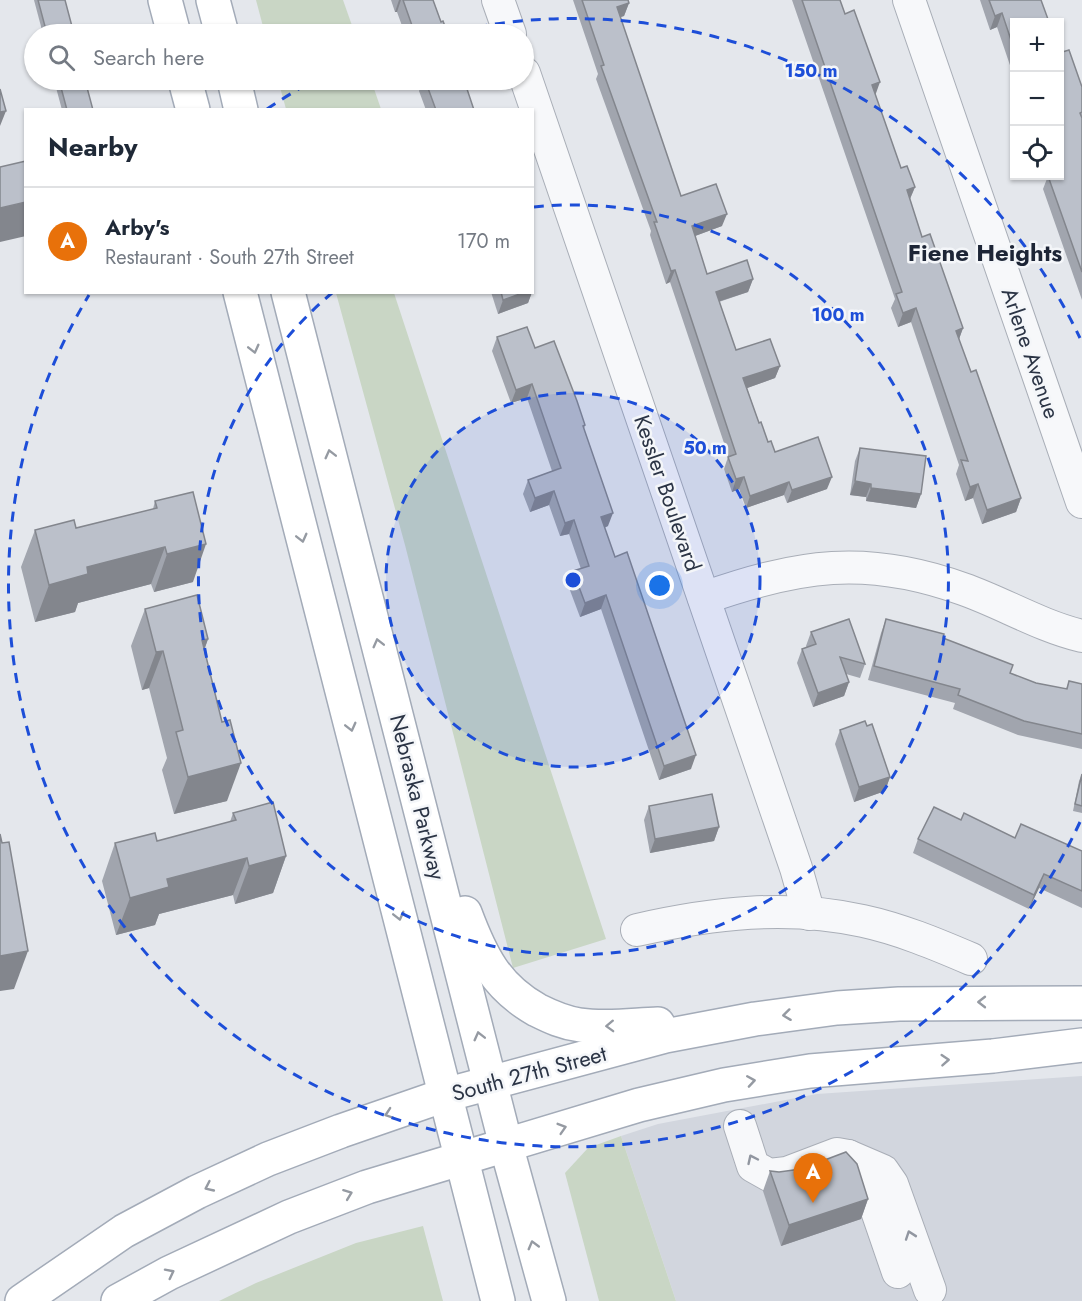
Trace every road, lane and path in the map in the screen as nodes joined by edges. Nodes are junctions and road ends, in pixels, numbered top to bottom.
1 (165, 0) edge
2 (213, 0) edge
3 (498, 0) edge
4 (909, 0) edge
5 (171, 24) edge
6 (219, 24) edge
7 (506, 24) edge
8 (188, 90) edge
9 (236, 90) edge
10 (530, 90) edge
11 (192, 108) edge
12 (241, 108) edge
13 (241, 294) edge
14 (289, 294) edge
15 (1082, 502) edge
16 (704, 598) junction
17 (1082, 636) edge
18 (389, 685) junction
19 (809, 914) junction
20 (637, 930) dead end
21 (971, 959) dead end
22 (1071, 1003) edge
23 (732, 1023) junction
24 (1082, 1046) edge
25 (993, 1056) junction
26 (491, 1082) junction
27 (445, 1095) junction
28 (740, 1126) dead end
29 (506, 1145) junction
30 (848, 1155) junction
31 (462, 1159) junction
32 (898, 1272) dead end
33 (930, 1290) dead end
34 (22, 1301) edge
35 (118, 1301) edge
36 (498, 1301) edge
37 (549, 1301) edge

1 - 5 main road
2 - 6 main road
3 - 7 street
4 - 15 street, Arlene Avenue
8 - 11 main road
9 - 12 main road
10 - 16 street, Kessler Boulevard
13 -> 27 main road
18 -> 14 main road, Nebraska Parkway
16 - 17 street
16 - 19 street, Kessler Boulevard
23 -> 18 main road
26 -> 18 main road, Nebraska Parkway
19 - 20 street
19 - 21 street
22 -> 23 main road, South 27th Street
22 - 25 main road
23 - 26 main road, South 27th Street
24 - 25 main road
29 -> 25 main road
26 - 27 main road, South 27th Street
26 - 29 main road, Nebraska Parkway
27 - 31 main road
27 -> 34 main road, South 27th Street
30 -> 28 street
29 - 31 main road
37 -> 29 main road, Nebraska Parkway
30 - 32 street
33 -> 30 street
35 -> 31 main road
31 - 36 main road

